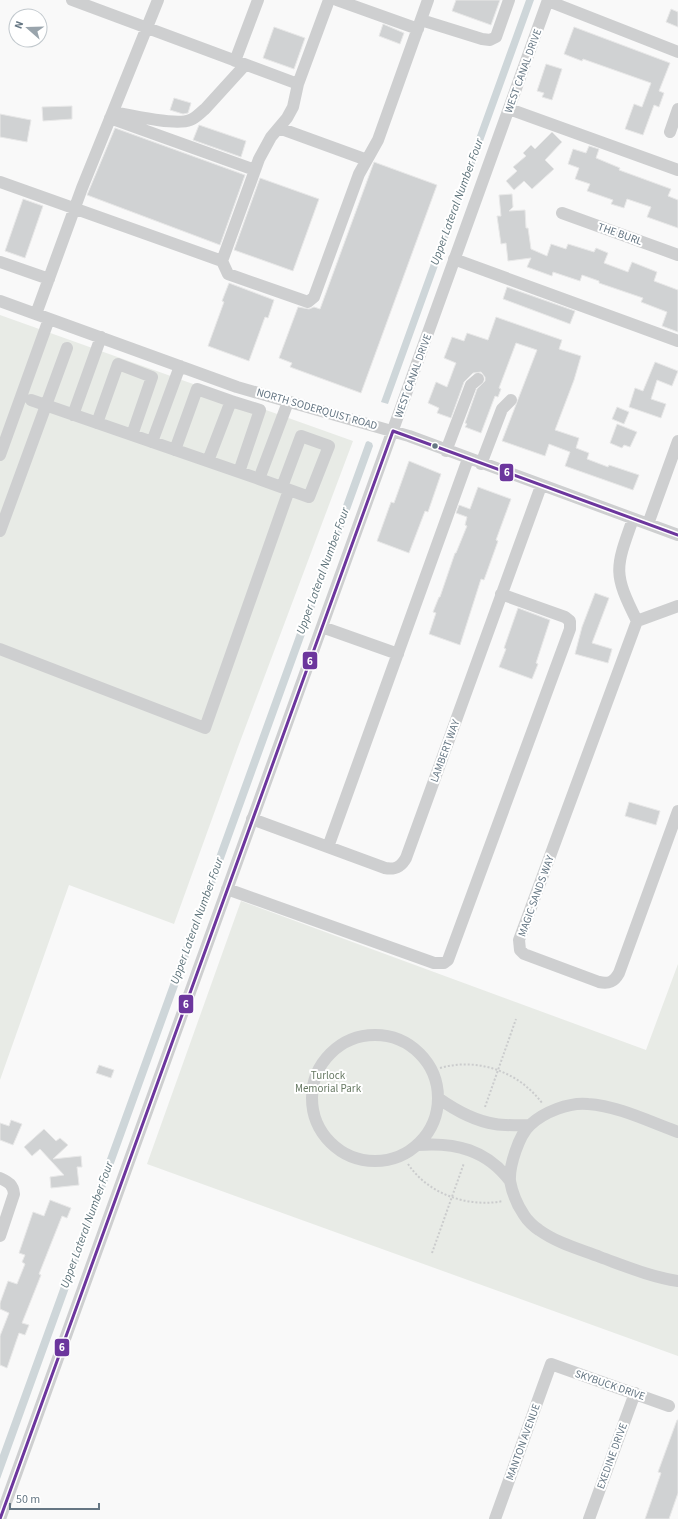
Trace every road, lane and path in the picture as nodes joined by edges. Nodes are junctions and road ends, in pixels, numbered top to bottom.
1 (72, 0) edge
2 (158, 0) edge
3 (258, 0) edge
4 (329, 0) edge
5 (337, 0) edge
6 (428, 0) edge
7 (509, 0) edge
8 (548, 1) edge
9 (419, 25) junction
10 (147, 29) junction
11 (678, 52) edge
12 (240, 63) junction
13 (298, 84) junction
14 (509, 109) junction
15 (678, 109) edge
16 (111, 115) junction
17 (279, 128) junction
18 (670, 132) dead end
19 (367, 160) junction
20 (255, 170) junction
21 (678, 170) edge
22 (0, 182) edge
23 (74, 208) junction
24 (562, 213) dead end
25 (678, 256) edge
26 (454, 259) junction
27 (222, 261) junction
28 (0, 262) edge
29 (49, 280) junction
30 (0, 301) edge
31 (36, 314) junction
32 (49, 319) junction
33 (101, 337) junction
34 (678, 340) edge
35 (67, 348) dead end
36 (180, 366) junction
37 (478, 379) dead end
38 (31, 400) dead end
39 (511, 400) dead end
40 (231, 401) junction
41 (288, 402) junction
42 (47, 406) junction
43 (73, 415) junction
44 (97, 423) junction
45 (393, 431) junction
46 (132, 435) junction
47 (678, 441) edge
48 (152, 442) junction
49 (176, 450) junction
50 (446, 450) junction
51 (0, 455) edge
52 (468, 459) junction
53 (208, 461) junction
54 (481, 464) junction
55 (239, 472) junction
56 (259, 479) junction
57 (541, 486) junction
58 (286, 488) junction
59 (633, 519) junction
60 (648, 524) junction
61 (0, 531) edge
62 (678, 535) edge
63 (502, 594) junction
64 (678, 606) edge
65 (637, 621) junction
66 (322, 627) junction
67 (0, 649) edge
68 (398, 654) junction
69 (678, 810) edge
70 (252, 819) junction
71 (328, 847) junction
72 (227, 889) junction
73 (516, 1019) dead end
74 (440, 1068) dead end
75 (498, 1070) junction
76 (438, 1098) junction
77 (544, 1105) dead end
78 (484, 1107) dead end
79 (530, 1125) junction
80 (678, 1132) edge
81 (418, 1145) junction
82 (464, 1163) dead end
83 (408, 1164) dead end
84 (0, 1178) edge
85 (510, 1181) junction
86 (452, 1197) junction
87 (507, 1200) dead end
88 (0, 1236) edge
89 (432, 1253) dead end
90 (678, 1281) edge
91 (551, 1364) joint
92 (634, 1393) junction
93 (669, 1406) dead end
94 (0, 1519) edge
95 (495, 1519) edge
96 (589, 1519) edge

1 - 10 street
2 - 10 street
3 - 12 street
4 - 13 street
5 - 9 street
6 - 9 street
7 - 9 street
8 - 11 street
8 - 14 street, WEST CANAL DRIVE
9 - 19 street
10 - 12 street
10 - 16 street
12 - 13 street
12 - 16 street
13 - 17 street
14 - 21 street
14 - 26 street, WEST CANAL DRIVE
15 - 18 street
16 - 20 street
16 - 23 street
17 - 19 street
17 - 20 street
19 - 27 street
20 - 27 street
22 - 23 street
23 - 27 street
23 - 29 street
24 - 25 street, THE BURL
26 - 34 street
26 - 45 street, WEST CANAL DRIVE
28 - 29 street
29 - 31 street
30 - 31 street, NORTH SODERQUIST ROAD
31 - 32 street, NORTH SODERQUIST ROAD
32 - 33 street, NORTH SODERQUIST ROAD
32 - 51 street
33 - 36 street, NORTH SODERQUIST ROAD
33 - 43 street
35 - 42 street
36 - 41 street, NORTH SODERQUIST ROAD
36 - 48 street
37 - 50 street
38 - 42 street
39 - 54 street
40 - 49 street
40 - 53 street
40 - 55 street
41 - 45 street, NORTH SODERQUIST ROAD
41 - 56 street
42 - 43 street
42 - 61 street
43 - 44 street
44 - 46 street
44 - 46 street
45 - 50 street, NORTH SODERQUIST ROAD
45 - 66 street, WEST CANAL DRIVE
46 - 48 street
47 - 60 street
48 - 49 street
49 - 53 street
50 - 52 street, NORTH SODERQUIST ROAD
52 - 54 street, NORTH SODERQUIST ROAD
52 - 68 street
53 - 55 street
54 - 57 street, NORTH SODERQUIST ROAD
55 - 56 street
56 - 58 street
57 - 59 street, NORTH SODERQUIST ROAD
57 - 63 street, LAMBERT WAY
58 - 58 street
58 - 67 street
59 - 60 street, NORTH SODERQUIST ROAD
59 - 65 street
60 - 62 street, NORTH SODERQUIST ROAD
63 - 71 street, LAMBERT WAY
63 - 72 street
64 - 65 street
65 - 69 street, MAGIC SANDS WAY
66 - 68 street
66 - 70 street, WEST CANAL DRIVE
68 - 71 street
70 - 71 street, LAMBERT WAY
70 - 72 street, WEST CANAL DRIVE
72 - 94 street, WEST CANAL DRIVE
73 - 75 path
74 - 75 path
75 - 77 path
75 - 78 path
76 - 79 street
76 - 81 street
76 - 81 street
79 - 80 street
79 - 85 street
81 - 85 street
82 - 86 path
83 - 86 path
84 - 88 street
85 - 90 street
86 - 87 path
86 - 89 path
91 - 92 street, SKYBUCK DRIVE
91 - 95 street, MANTON AVENUE
92 - 93 street, SKYBUCK DRIVE
92 - 96 street, EXEDINE DRIVE

